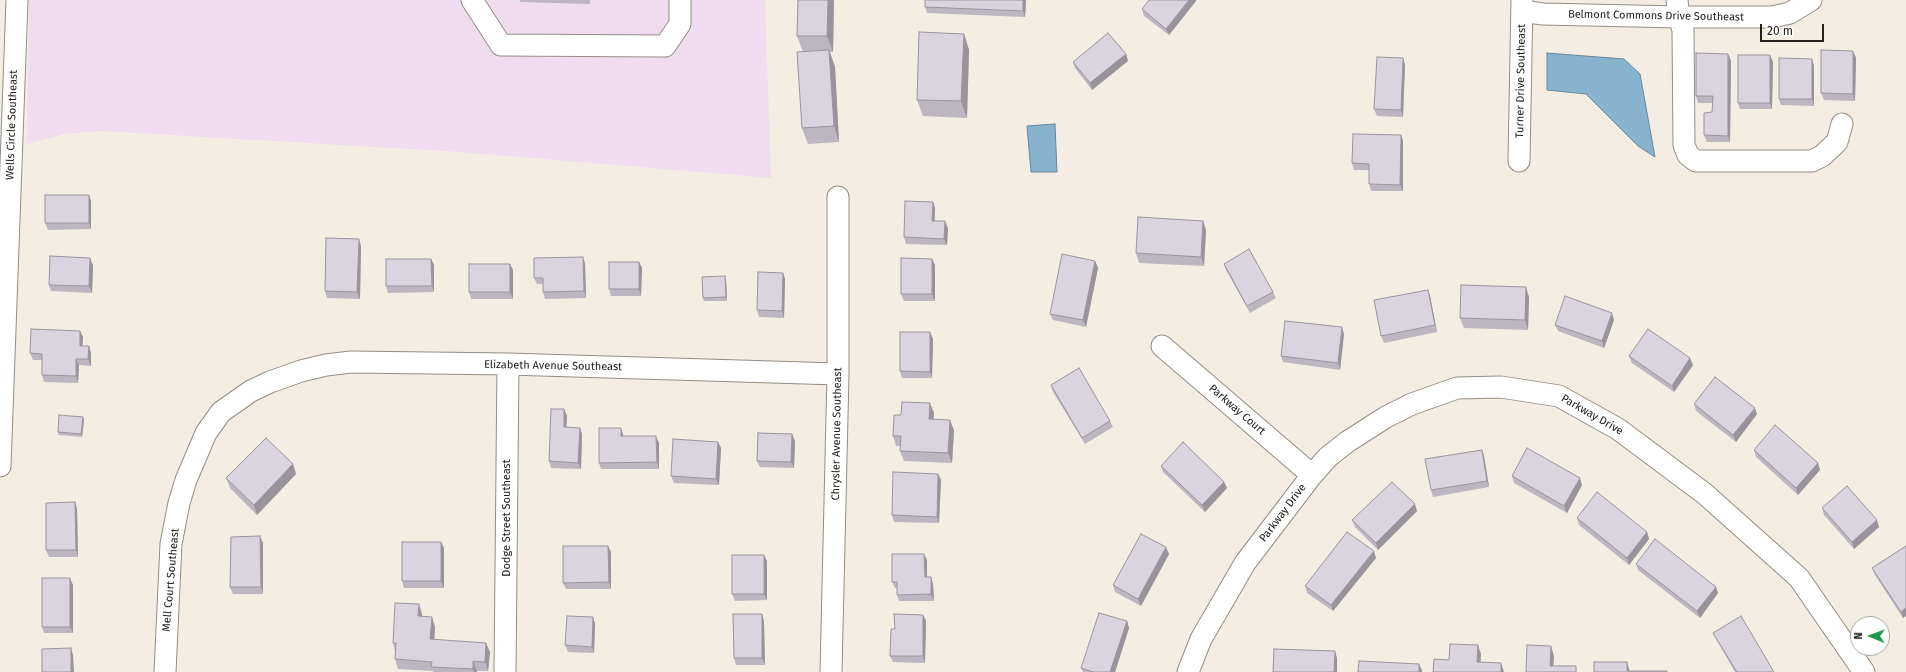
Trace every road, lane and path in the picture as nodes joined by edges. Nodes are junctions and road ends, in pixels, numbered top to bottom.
1 (17, 0) edge
2 (472, 0) edge
3 (680, 0) edge
4 (1811, 0) edge
5 (1522, 6) edge
6 (1678, 9) edge
7 (1842, 124) dead end
8 (1519, 161) dead end
9 (838, 197) dead end
10 (1162, 346) dead end
11 (508, 364) junction
12 (838, 374) junction
13 (270, 382) joint
14 (0, 466) edge
15 (1312, 474) junction
16 (165, 672) edge
17 (505, 672) edge
18 (831, 672) edge
19 (1188, 672) edge
20 (1864, 672) edge

1 - 14 street, Wells Circle Southeast
2 - 3 street
4 - 6 street, Belmont Commons Drive Southeast
5 - 6 street, Belmont Commons Drive Southeast
5 - 8 street, Turner Drive Southeast
6 - 7 street
9 - 12 street, Chrysler Avenue Southeast
10 - 15 street, Parkway Court
11 - 12 street, Elizabeth Avenue Southeast
11 - 13 street, Elizabeth Avenue Southeast
11 - 17 street, Dodge Street Southeast
12 - 18 street, Chrysler Avenue Southeast
13 - 16 street, Mell Court Southeast
15 - 19 street, Parkway Drive
15 - 20 street, Parkway Drive

